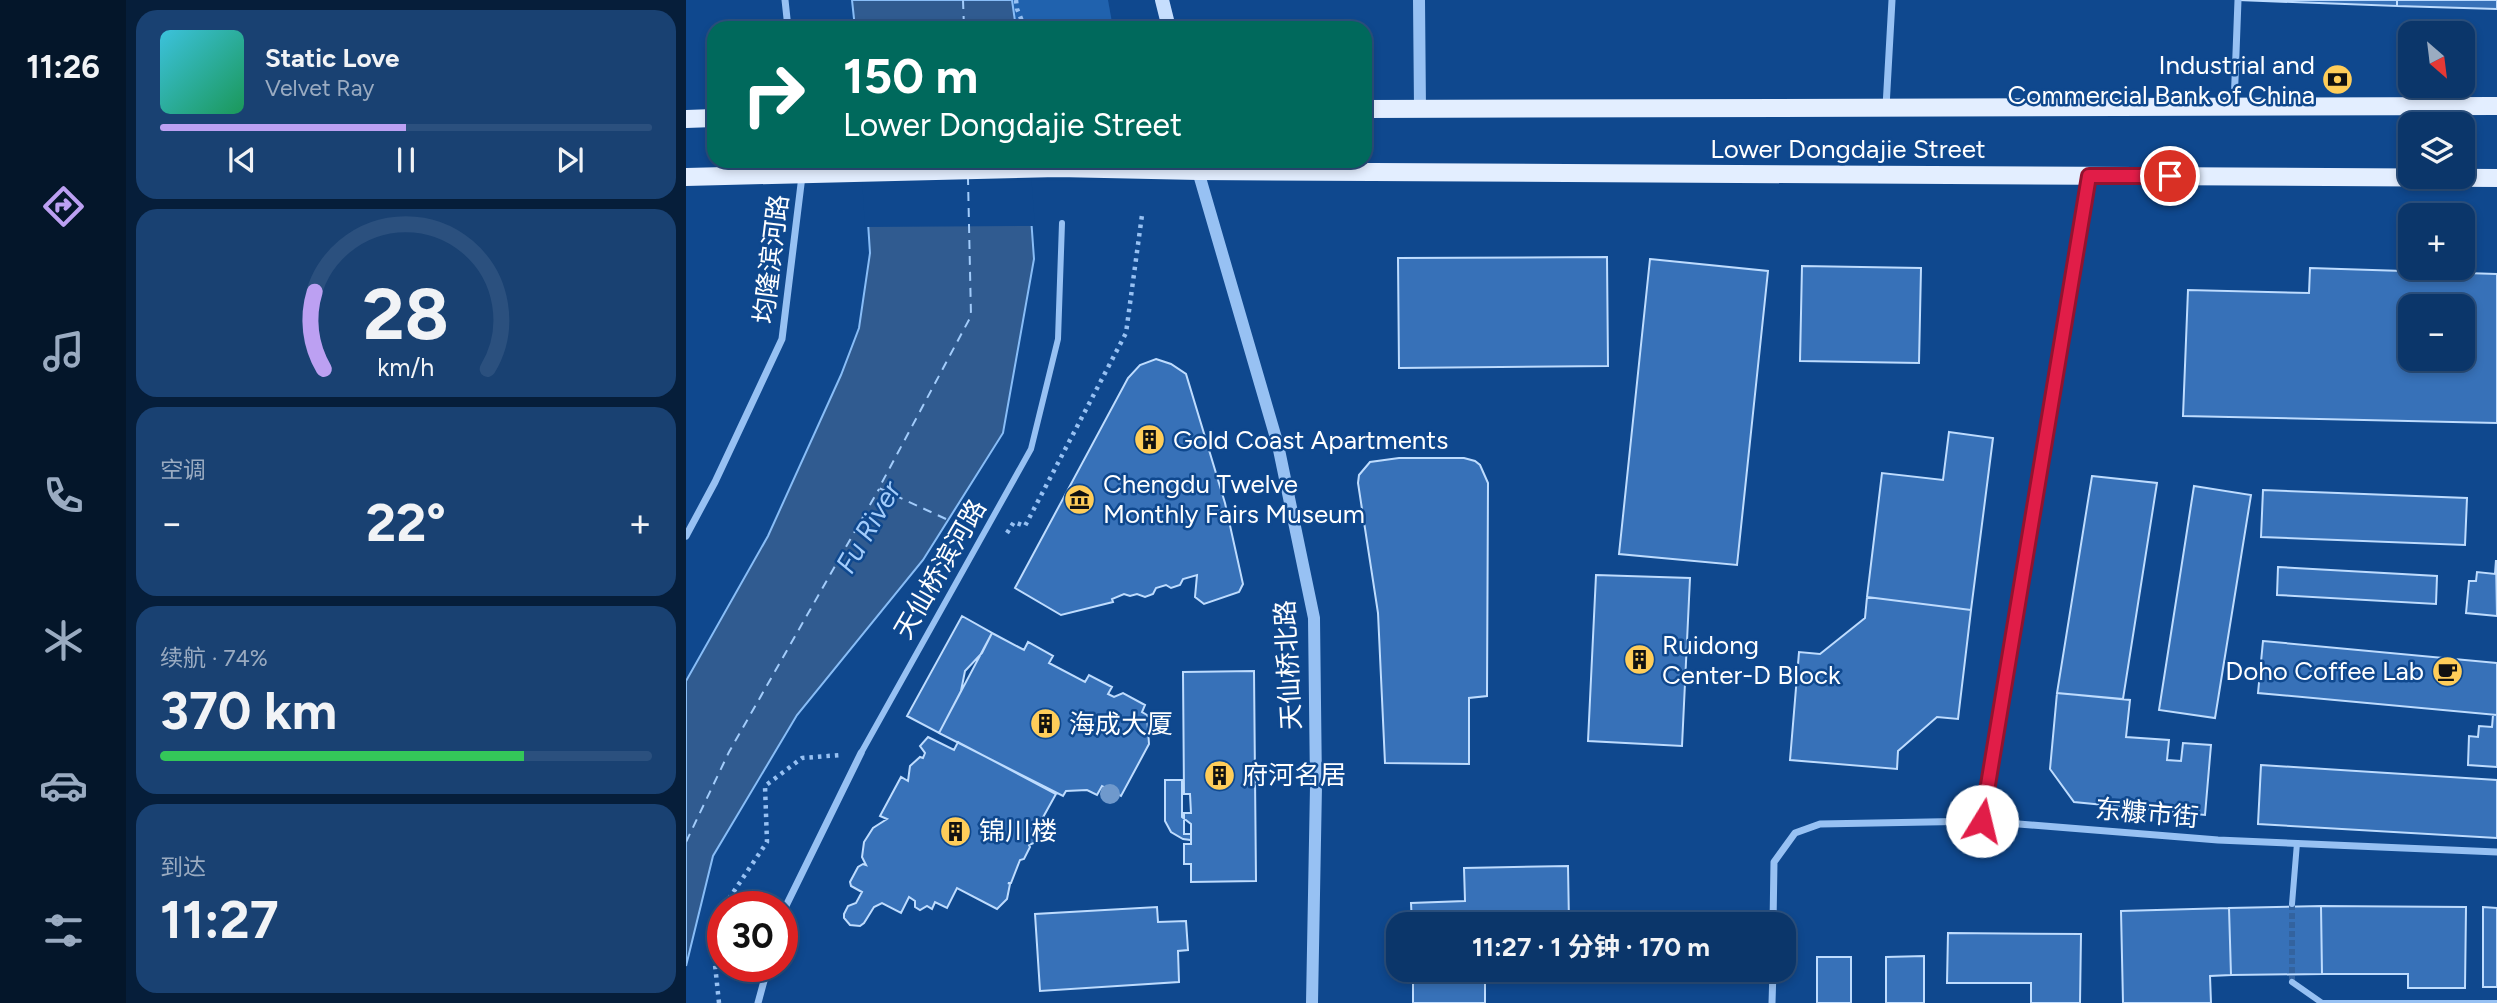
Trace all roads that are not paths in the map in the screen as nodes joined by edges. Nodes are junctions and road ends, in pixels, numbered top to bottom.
1 (785, 0) edge
2 (1162, 0) edge
3 (1419, 0) edge
4 (1892, 0) edge
5 (2238, 0) edge
6 (787, 21) edge
7 (1167, 21) edge
8 (2234, 106) junction
9 (2497, 106) edge
10 (1886, 107) junction
11 (1420, 108) junction
12 (1372, 109) edge
13 (707, 118) edge
14 (686, 119) edge
15 (1099, 168) edge
16 (1198, 168) edge
17 (1372, 168) edge
18 (802, 174) junction
19 (2089, 176) junction
20 (686, 177) edge
21 (2497, 178) edge
22 (1062, 223) dead end
23 (686, 536) edge
24 (860, 753) joint
25 (1982, 821) junction
26 (2297, 843) junction
27 (2497, 852) edge
28 (793, 891) edge
29 (2292, 904) tunnel mouth
30 (1773, 912) edge
31 (764, 982) edge
32 (1773, 982) edge
33 (2292, 982) dead end
34 (758, 1003) edge
35 (1312, 1003) edge
36 (1772, 1003) edge
37 (2322, 1003) edge
38 (2486, 1003) edge
39 (2497, 1003) edge

1 - 6 street
2 - 7 main road
3 - 11 street
4 - 10 street
5 - 8 street
8 - 9 main road, Lower Dongdajie Street
8 - 10 main road, Lower Dongdajie Street
10 - 11 main road, Lower Dongdajie Street
11 - 12 main road, Lower Dongdajie Street
13 - 14 main road
15 - 18 main road, Lower Dongdajie Street
16 - 35 street, 天仙桥北路
17 - 19 main road, Lower Dongdajie Street
18 - 20 main road, Lower Dongdajie Street
18 - 23 street, 均隆滨河路
19 - 21 main road, Lower Dongdajie Street
19 - 25 street
22 - 24 street, 天仙桥滨河路
24 - 28 street, 天仙桥滨河路
25 - 26 street, 东糠市街
25 - 30 street, 东糠市街
26 - 27 street, 东糠市街
26 - 29 street
31 - 34 street
32 - 36 street
33 - 37 street
37 - 38 street
38 - 39 street

